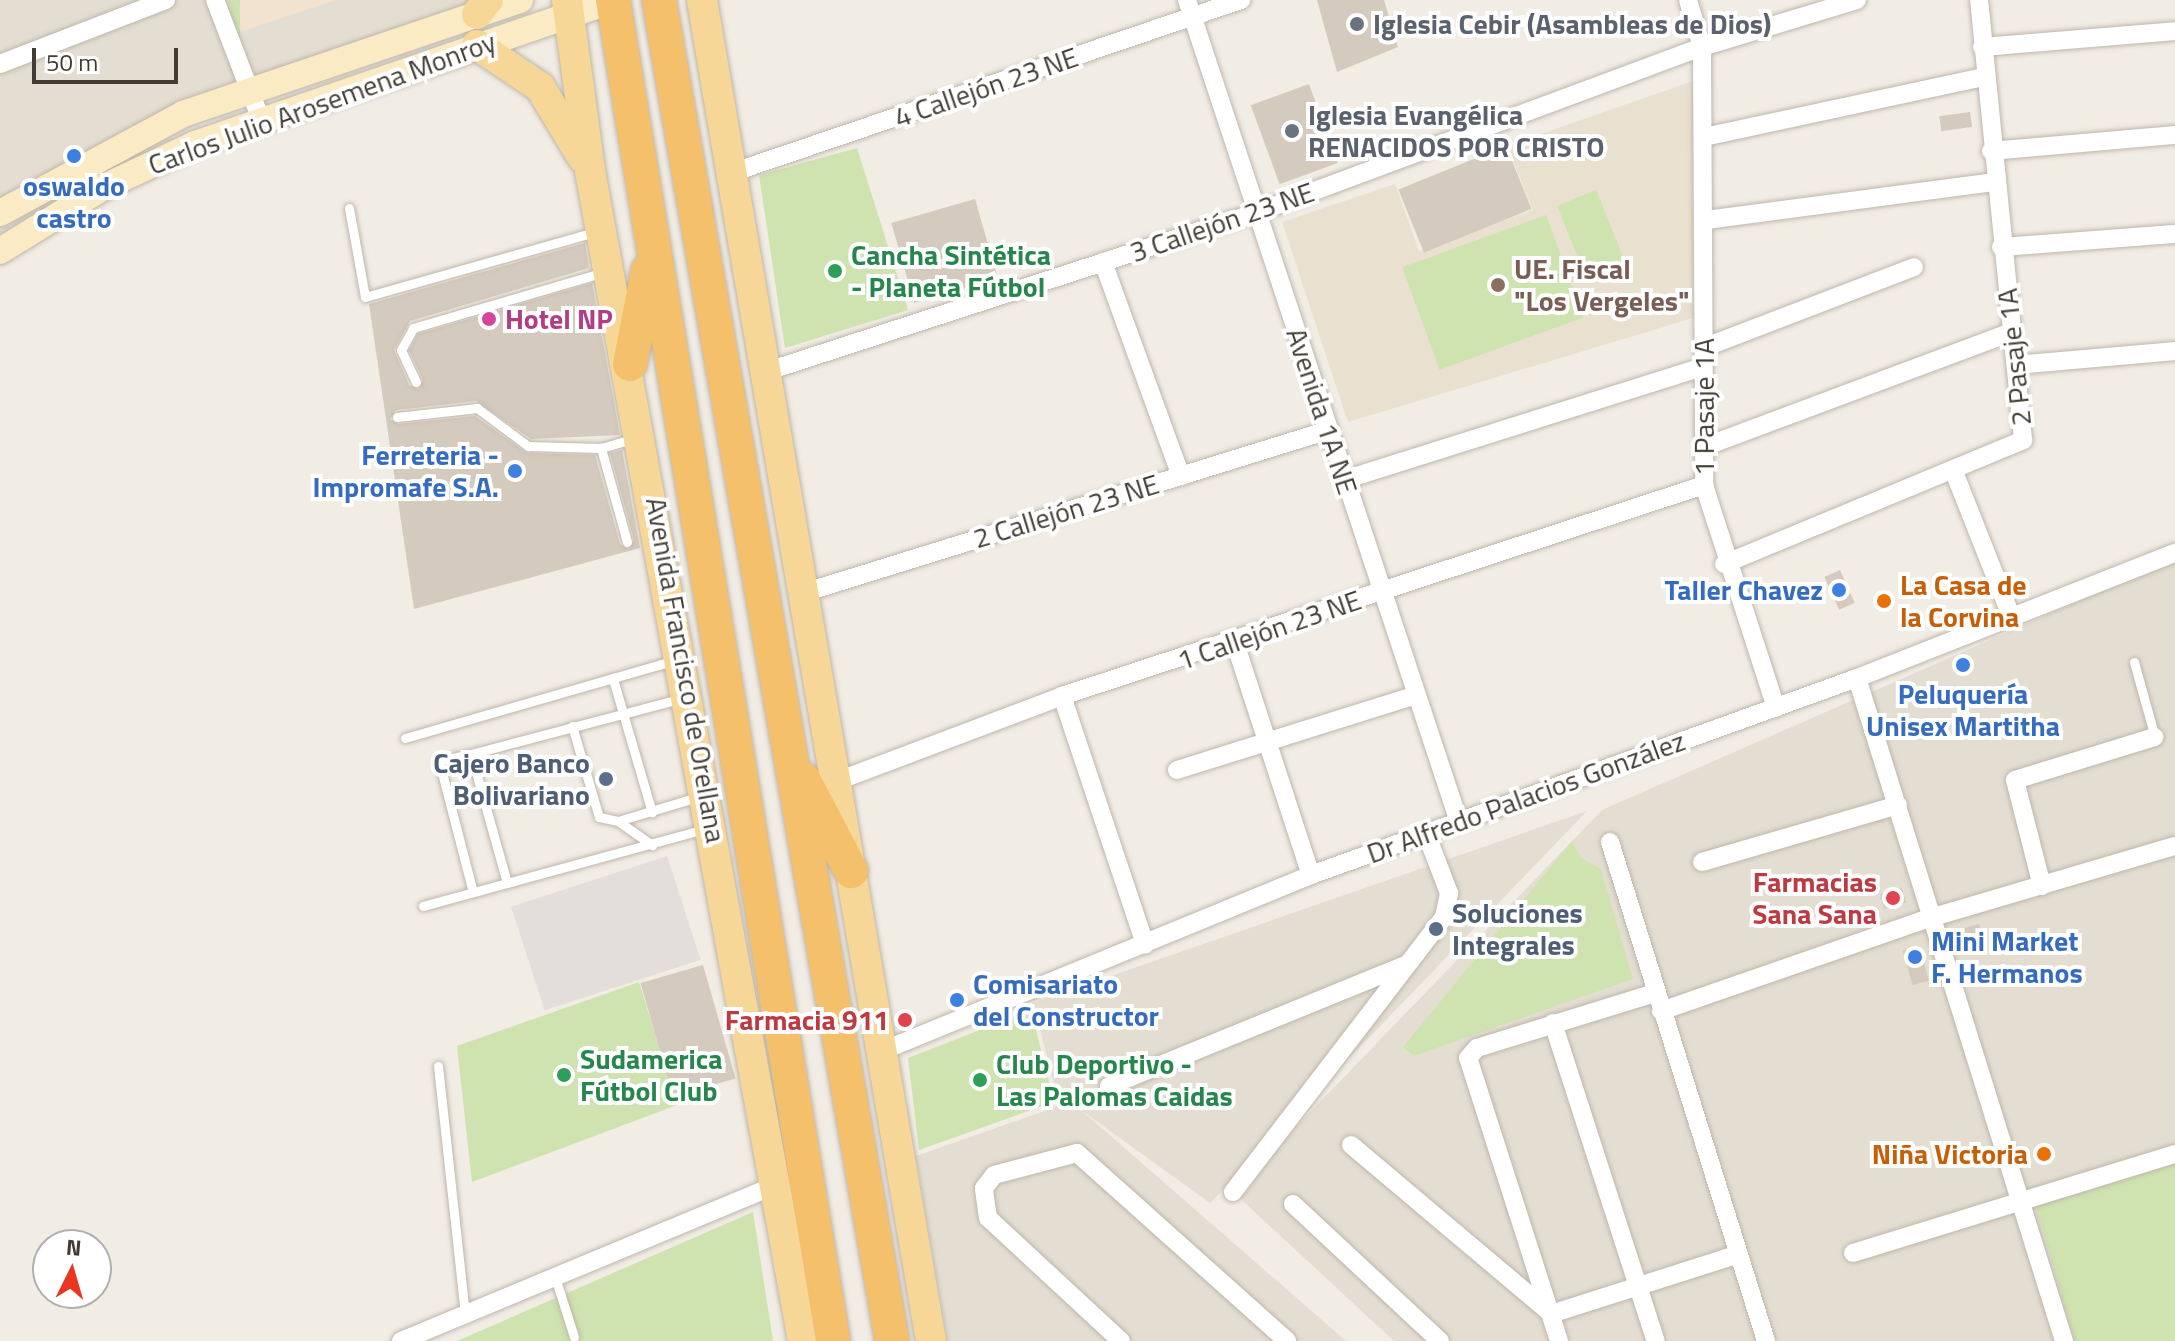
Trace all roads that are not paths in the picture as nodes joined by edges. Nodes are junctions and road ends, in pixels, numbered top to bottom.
1 (166, 0) edge
2 (215, 0) edge
3 (520, 0) edge
4 (613, 0) edge
5 (659, 0) edge
6 (702, 0) edge
7 (1241, 0) edge
8 (1688, 0) edge
9 (1857, 0) edge
10 (1979, 0) edge
11 (483, 7) edge
12 (568, 7) edge
13 (1189, 9) edge
14 (2175, 31) edge
15 (477, 45) junction
16 (1702, 47) junction
17 (1982, 47) junction
18 (0, 64) edge
19 (1984, 77) junction
20 (250, 93) junction
21 (261, 120) junction
22 (2175, 135) edge
23 (1704, 137) junction
24 (1991, 151) junction
25 (590, 171) junction
26 (731, 173) junction
27 (1994, 182) junction
28 (349, 208) dead end
29 (1258, 212) junction
30 (0, 213) edge
31 (1706, 220) junction
32 (602, 230) junction
33 (2175, 234) edge
34 (650, 235) junction
35 (2001, 247) junction
36 (0, 251) edge
37 (1103, 262) junction
38 (1914, 267) dead end
39 (611, 270) junction
40 (2011, 332) junction
41 (2175, 351) edge
42 (1703, 358) junction
43 (630, 364) junction
44 (2016, 365) junction
45 (765, 372) junction
46 (416, 382) dead end
47 (397, 417) dead end
48 (1329, 430) junction
49 (643, 435) junction
50 (1704, 447) junction
51 (601, 448) junction
52 (1954, 472) junction
53 (1181, 476) junction
54 (1344, 480) junction
55 (1704, 485) junction
56 (627, 542) dead end
57 (2175, 553) edge
58 (1724, 564) junction
59 (803, 593) junction
60 (1379, 593) junction
61 (2011, 616) junction
62 (1235, 643) junction
63 (683, 658) junction
64 (2134, 662) dead end
65 (1857, 678) junction
66 (613, 679) junction
67 (1416, 695) junction
68 (690, 696) junction
69 (1062, 696) junction
70 (1776, 708) junction
71 (623, 713) junction
72 (572, 726) junction
73 (2155, 737) joint
74 (405, 738) dead end
75 (1266, 738) junction
76 (785, 740) junction
77 (471, 754) junction
78 (1177, 770) dead end
79 (835, 782) junction
80 (708, 794) junction
81 (1898, 805) junction
82 (652, 812) junction
83 (618, 821) junction
84 (1459, 822) junction
85 (714, 826) junction
86 (1426, 833) junction
87 (1610, 842) dead end
88 (652, 845) junction
89 (2175, 846) edge
90 (1702, 862) dead end
91 (851, 871) junction
92 (1311, 875) junction
93 (507, 883) junction
94 (2042, 886) junction
95 (473, 892) junction
96 (423, 906) dead end
97 (1933, 917) junction
98 (1145, 944) junction
99 (1405, 965) junction
100 (1655, 993) junction
101 (1661, 1011) junction
102 (1553, 1023) junction
103 (882, 1051) junction
104 (438, 1066) dead end
105 (1109, 1086) dead end
106 (1351, 1145) dead end
107 (2175, 1154) edge
108 (778, 1184) junction
109 (1233, 1192) dead end
110 (2021, 1201) junction
111 (1293, 1204) dead end
112 (1853, 1253) dead end
113 (1739, 1254) junction
114 (555, 1277) junction
115 (1637, 1286) junction
116 (465, 1314) junction
117 (1551, 1314) junction
118 (574, 1337) dead end
119 (401, 1341) edge
120 (803, 1341) edge
121 (833, 1341) edge
122 (892, 1341) edge
123 (931, 1341) edge
124 (1121, 1341) edge
125 (1287, 1341) edge
126 (1440, 1341) edge
127 (1559, 1341) edge
128 (1656, 1341) edge
129 (1766, 1341) edge
130 (2064, 1341) edge

1 - 18 street
2 - 20 street
3 - 11 main road, Carlos Julio Arosemena Monroy
4 - 12 main road, Carlos Julio Arosemena Monroy
4 - 34 highway, Avenida Francisco de Orellana
5 - 76 highway
6 - 26 main road
7 - 13 street, 4 Callejón 23 NE
8 - 16 street, 1 Pasaje 1A
9 - 16 street, 3 Callejón 23 NE
10 - 17 street, 2 Pasaje 1A
11 - 20 main road, Carlos Julio Arosemena Monroy
12 - 15 main road, Carlos Julio Arosemena Monroy
12 - 25 main road, Avenida Francisco de Orellana
13 - 26 street, 4 Callejón 23 NE
13 - 29 street, Avenida 1A NE
14 - 17 street
15 - 21 main road, Carlos Julio Arosemena Monroy
15 - 25 main road
16 - 23 street, 1 Pasaje 1A
16 - 29 street, 3 Callejón 23 NE
17 - 19 street, 2 Pasaje 1A
19 - 23 street
19 - 24 street, 2 Pasaje 1A
20 - 21 street
20 - 30 main road, Carlos Julio Arosemena Monroy
21 - 36 main road, Carlos Julio Arosemena Monroy
22 - 24 street
23 - 31 street, 1 Pasaje 1A
24 - 27 street, 2 Pasaje 1A
25 - 32 main road, Avenida Francisco de Orellana
26 - 45 main road
27 - 31 street
27 - 35 street, 2 Pasaje 1A
28 - 32 lane
29 - 37 street, 3 Callejón 23 NE
29 - 48 street, Avenida 1A NE
31 - 42 street, 1 Pasaje 1A
32 - 39 main road, Avenida Francisco de Orellana
33 - 35 street
34 - 43 highway
34 - 121 highway, Avenida Francisco de Orellana
35 - 40 street, 2 Pasaje 1A
37 - 45 street, 3 Callejón 23 NE
37 - 53 street
38 - 42 street
39 - 43 main road, Avenida Francisco de Orellana
39 - 46 lane
40 - 44 street, 2 Pasaje 1A
40 - 50 street
41 - 44 street
42 - 50 street, 1 Pasaje 1A
42 - 54 street
43 - 49 main road, Avenida Francisco de Orellana
44 - 52 street, 2 Pasaje 1A
45 - 59 main road
47 - 51 lane
48 - 53 street, 2 Callejón 23 NE
48 - 54 street, Avenida 1A NE
49 - 51 lane
49 - 63 main road, Avenida Francisco de Orellana
50 - 55 street, 1 Pasaje 1A
51 - 56 lane
52 - 58 street, 2 Pasaje 1A
52 - 61 street
53 - 59 street, 2 Callejón 23 NE
54 - 60 street, Avenida 1A NE
55 - 58 street, 1 Pasaje 1A
55 - 60 street, 1 Callejón 23 NE
57 - 61 street, Dr Alfredo Palacios González
58 - 70 street, 1 Pasaje 1A
59 - 79 main road
60 - 62 street, 1 Callejón 23 NE
60 - 67 street, Avenida 1A NE
61 - 65 street, Dr Alfredo Palacios González
62 - 69 street, 1 Callejón 23 NE
62 - 75 street
63 - 66 lane
63 - 68 main road, Avenida Francisco de Orellana
64 - 73 lane
65 - 70 street, Dr Alfredo Palacios González
65 - 81 street
66 - 71 lane
66 - 74 lane
67 - 75 street
67 - 84 street, Avenida 1A NE
68 - 71 lane
68 - 80 main road, Avenida Francisco de Orellana
69 - 79 street, 1 Callejón 23 NE
69 - 98 street
70 - 84 street, Dr Alfredo Palacios González
71 - 72 lane
71 - 82 lane
72 - 77 lane
72 - 83 lane
73 - 94 street
75 - 78 street
75 - 92 street
76 - 91 highway
76 - 122 highway
77 - 93 lane
77 - 95 lane
79 - 91 main road
80 - 82 lane
80 - 85 main road, Avenida Francisco de Orellana
81 - 90 street
81 - 97 street
82 - 83 lane
83 - 88 lane
84 - 86 street, Dr Alfredo Palacios González
85 - 88 lane
85 - 108 main road, Avenida Francisco de Orellana
86 - 92 street, Dr Alfredo Palacios González
86 - 99 street
87 - 100 street
88 - 93 lane
89 - 94 street
91 - 103 main road
92 - 98 street, Dr Alfredo Palacios González
93 - 95 lane
94 - 97 street
95 - 96 lane
97 - 101 street
97 - 110 street
98 - 103 street, Dr Alfredo Palacios González
99 - 105 street
99 - 109 street
100 - 101 street
100 - 102 street
101 - 113 street
102 - 115 street
102 - 117 street
103 - 123 main road
104 - 116 lane
106 - 117 street
107 - 110 street
108 - 114 street
108 - 120 main road, Avenida Francisco de Orellana
110 - 112 street
110 - 130 street
111 - 126 street
113 - 115 street
113 - 129 street
114 - 116 street
114 - 118 lane
115 - 117 street
115 - 128 street
116 - 119 street
117 - 127 street
124 - 125 street

